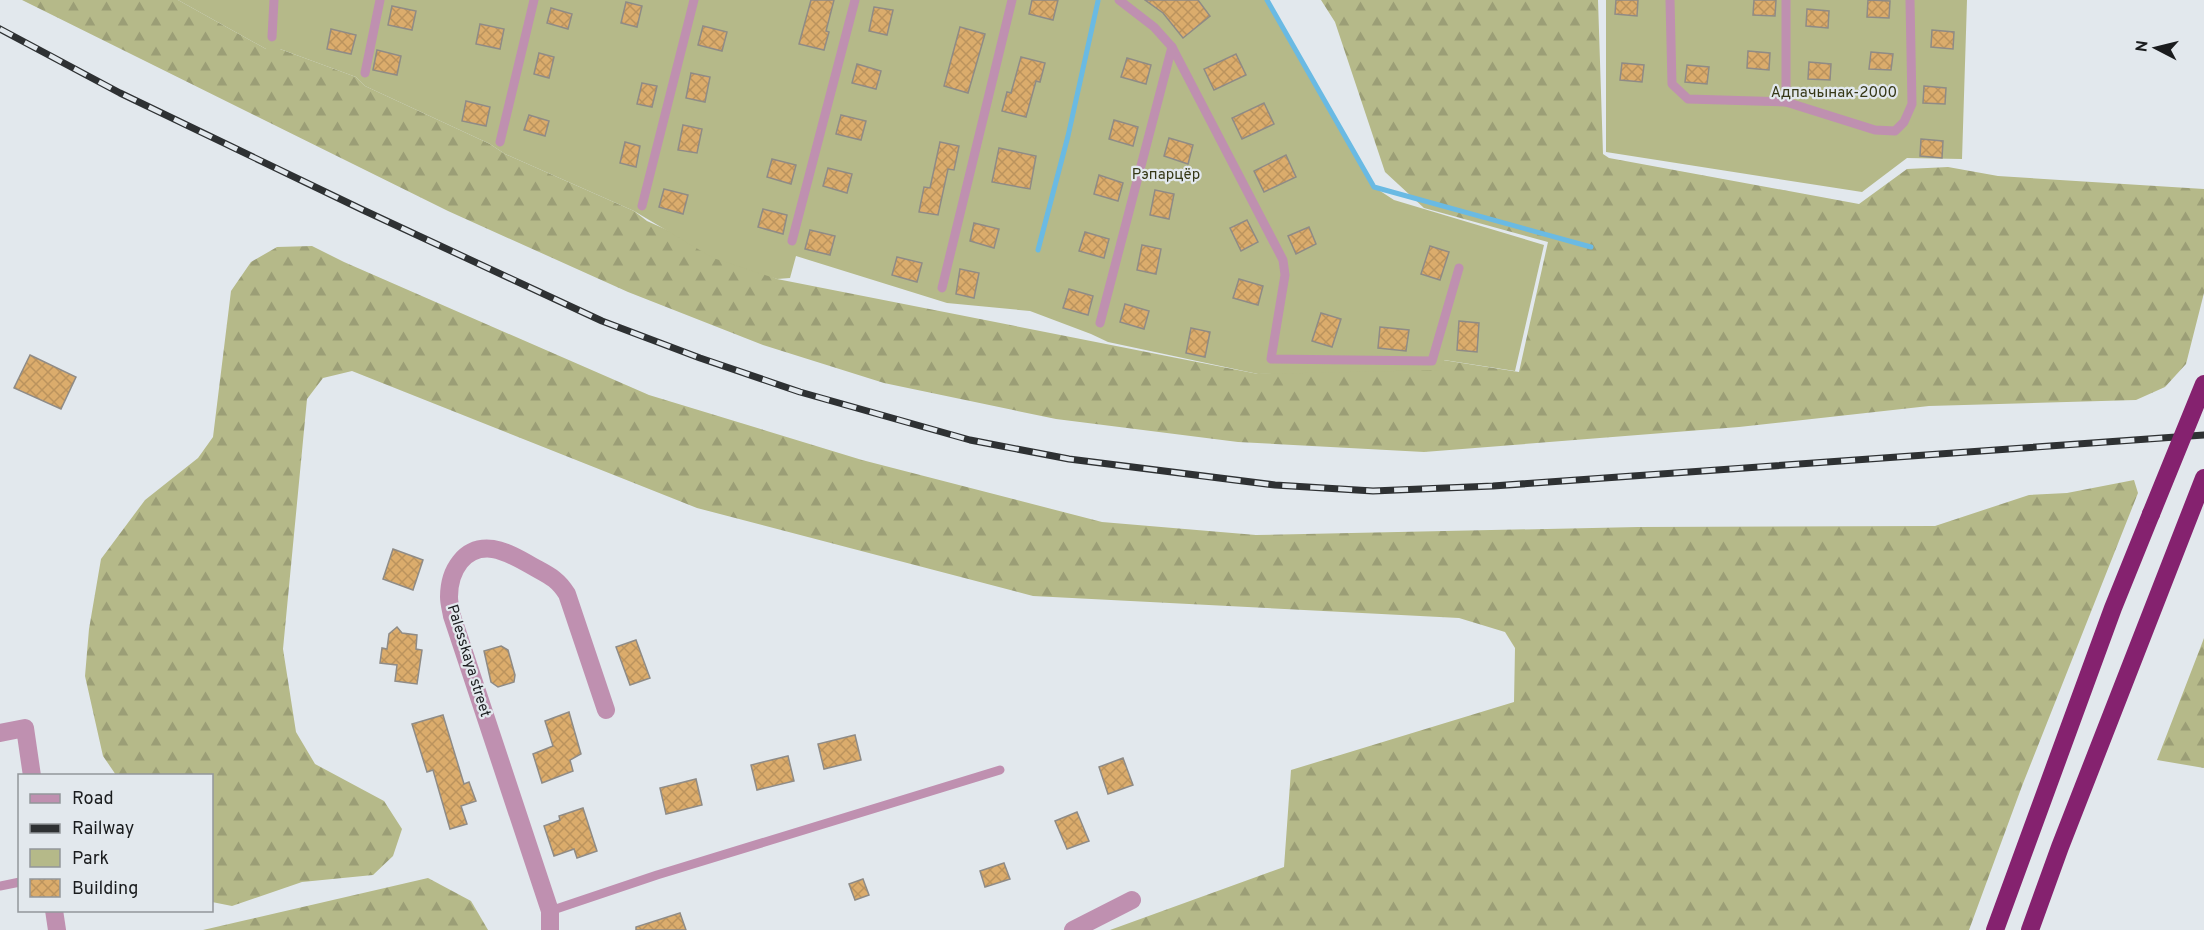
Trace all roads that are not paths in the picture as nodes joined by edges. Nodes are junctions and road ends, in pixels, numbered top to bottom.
1 (274, 0) edge
2 (380, 0) edge
3 (534, 0) edge
4 (694, 0) edge
5 (855, 0) edge
6 (1011, 0) edge
7 (1119, 0) edge
8 (1670, 0) edge
9 (1786, 0) edge
10 (1910, 0) edge
11 (272, 37) dead end
12 (1172, 47) junction
13 (365, 73) dead end
14 (1786, 102) junction
15 (500, 142) dead end
16 (642, 206) dead end
17 (792, 241) dead end
18 (1459, 268) dead end
19 (942, 288) dead end
20 (1100, 323) dead end
21 (2204, 384) edge
22 (2204, 478) edge
23 (606, 710) dead end
24 (0, 733) edge
25 (1000, 770) dead end
26 (32, 774) edge
27 (18, 882) edge
28 (0, 886) edge
29 (1132, 900) dead end
30 (550, 911) junction
31 (54, 912) edge
32 (57, 930) edge
33 (550, 930) edge
34 (1073, 930) edge
35 (1995, 930) edge
36 (2030, 930) edge

1 - 11 lane
2 - 13 lane
3 - 15 lane
4 - 16 lane
5 - 17 lane
6 - 19 lane
7 - 12 lane
8 - 14 lane
9 - 14 lane
10 - 14 lane
12 - 18 lane
12 - 20 lane
21 - 35 highway, bridge
22 - 36 highway
23 - 30 street, Palesskaya street
24 - 26 street
25 - 30 lane
27 - 28 lane
29 - 34 street
30 - 33 street, Palesskaya street
31 - 32 street

